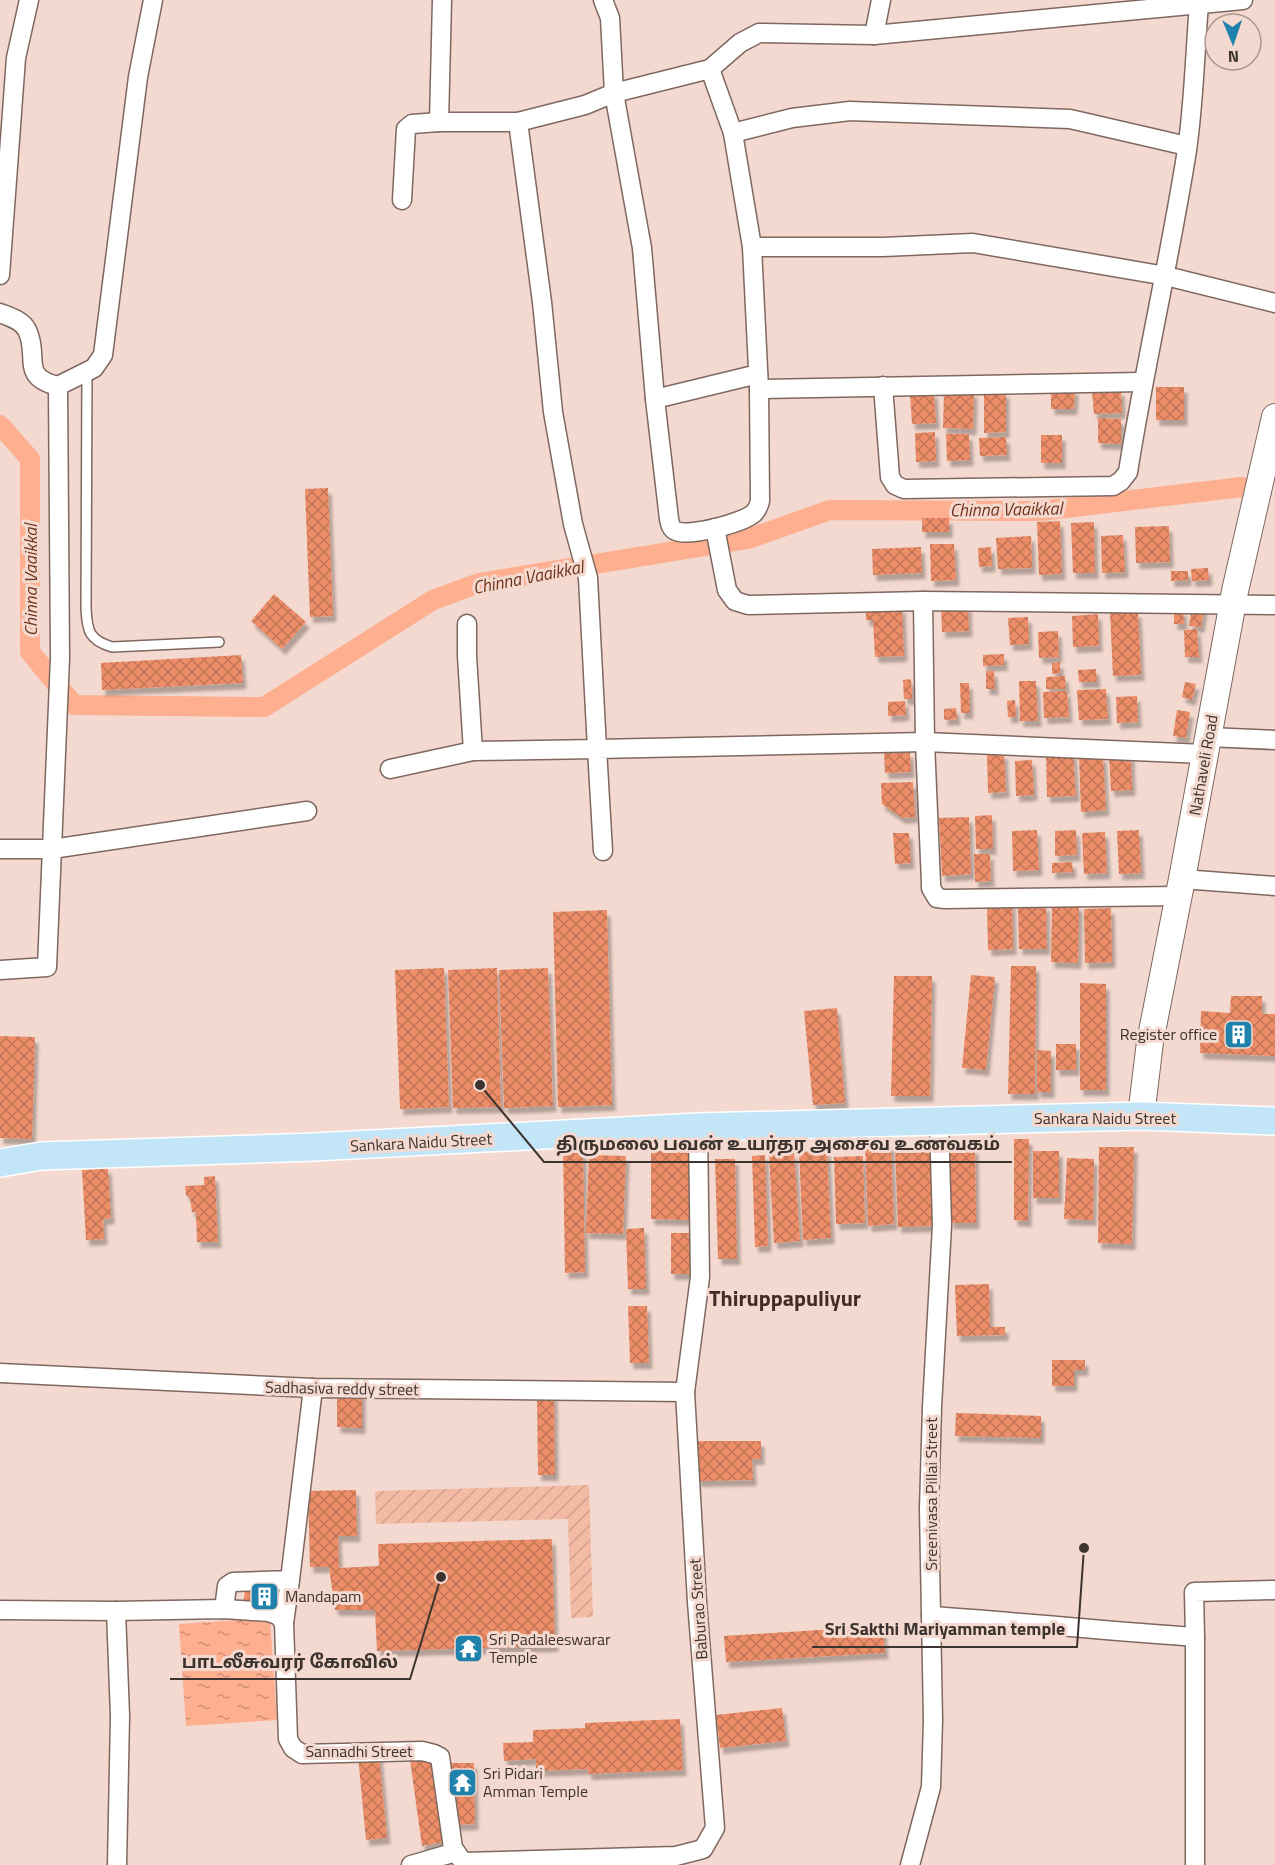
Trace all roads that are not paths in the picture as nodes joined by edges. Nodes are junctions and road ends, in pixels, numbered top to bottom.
1 (29, 0) edge
2 (153, 0) edge
3 (442, 0) edge
4 (603, 0) edge
5 (881, 0) edge
6 (1243, 0) edge
7 (1199, 4) junction
8 (874, 35) junction
9 (8, 58) edge
10 (710, 69) junction
11 (614, 93) junction
12 (439, 122) junction
13 (518, 122) junction
14 (733, 133) junction
15 (1187, 146) junction
16 (402, 200) dead end
17 (752, 247) junction
18 (0, 274) edge
19 (1166, 276) junction
20 (1275, 303) edge
21 (0, 313) edge
22 (87, 371) junction
23 (758, 382) junction
24 (1142, 382) junction
25 (58, 386) junction
26 (882, 386) junction
27 (655, 399) junction
28 (1275, 417) edge
29 (716, 533) junction
30 (923, 601) junction
31 (1233, 604) junction
32 (1275, 605) edge
33 (467, 624) dead end
34 (219, 642) dead end
35 (1275, 740) edge
36 (925, 742) junction
37 (1206, 746) junction
38 (597, 749) junction
39 (473, 751) junction
40 (390, 768) dead end
41 (307, 810) dead end
42 (0, 849) edge
43 (52, 849) junction
44 (603, 851) dead end
45 (1275, 886) edge
46 (1180, 887) junction
47 (0, 970) edge
48 (1141, 1116) junction
49 (939, 1121) junction
50 (1275, 1121) edge
51 (698, 1127) junction
52 (0, 1163) edge
53 (0, 1372) edge
54 (314, 1388) junction
55 (685, 1392) junction
56 (290, 1580) junction
57 (1275, 1590) edge
58 (224, 1609) junction
59 (0, 1610) edge
60 (116, 1611) junction
61 (932, 1616) junction
62 (284, 1623) junction
63 (1195, 1637) junction
64 (461, 1859) edge
65 (117, 1865) edge
66 (411, 1865) edge
67 (910, 1865) edge
68 (1195, 1865) edge

1 - 9 street
2 - 22 street
3 - 12 street
4 - 11 street
5 - 8 street
6 - 7 street
7 - 8 street
7 - 15 street
8 - 10 street
9 - 18 street
10 - 11 street
10 - 14 street
11 - 13 street
11 - 27 street
12 - 13 street
12 - 16 street
13 - 38 street
14 - 15 street
14 - 17 street
15 - 19 street
17 - 19 street
17 - 23 street
19 - 20 street
19 - 24 street
21 - 25 street
22 - 25 street
22 - 34 lane
23 - 26 street
23 - 27 street
23 - 29 street
24 - 26 street
24 - 26 street
25 - 43 street
27 - 29 street
28 - 31 street, Nathaveli Road
29 - 30 street
30 - 31 street
30 - 36 street
31 - 32 street
31 - 37 street, Nathaveli Road
33 - 39 street
35 - 37 street
36 - 37 street
36 - 38 street
36 - 46 street
37 - 46 street, Nathaveli Road
38 - 39 street
38 - 44 street
39 - 40 street
41 - 43 street
42 - 43 street
43 - 47 street
45 - 46 street
46 - 48 street, Nathaveli Road
48 - 49 main road, Sankara Naidu Street
48 - 50 main road, Sankara Naidu Street
49 - 51 main road, Sankara Naidu Street
49 - 61 street, Sreenivasa Pillai Street
51 - 52 main road, Sankara Naidu Street
51 - 55 street, Baburao Street
53 - 54 street, Sadhasiva reddy street
54 - 55 street, Sadhasiva reddy street
54 - 56 street
55 - 64 street, Baburao Street
56 - 58 street
56 - 62 street
57 - 63 street
58 - 60 street
58 - 62 street
59 - 60 street
60 - 65 street
61 - 63 street
61 - 67 street, Sreenivasa Pillai Street
62 - 64 street, Sannadhi Street
63 - 68 street
64 - 66 street, Baburao Street

